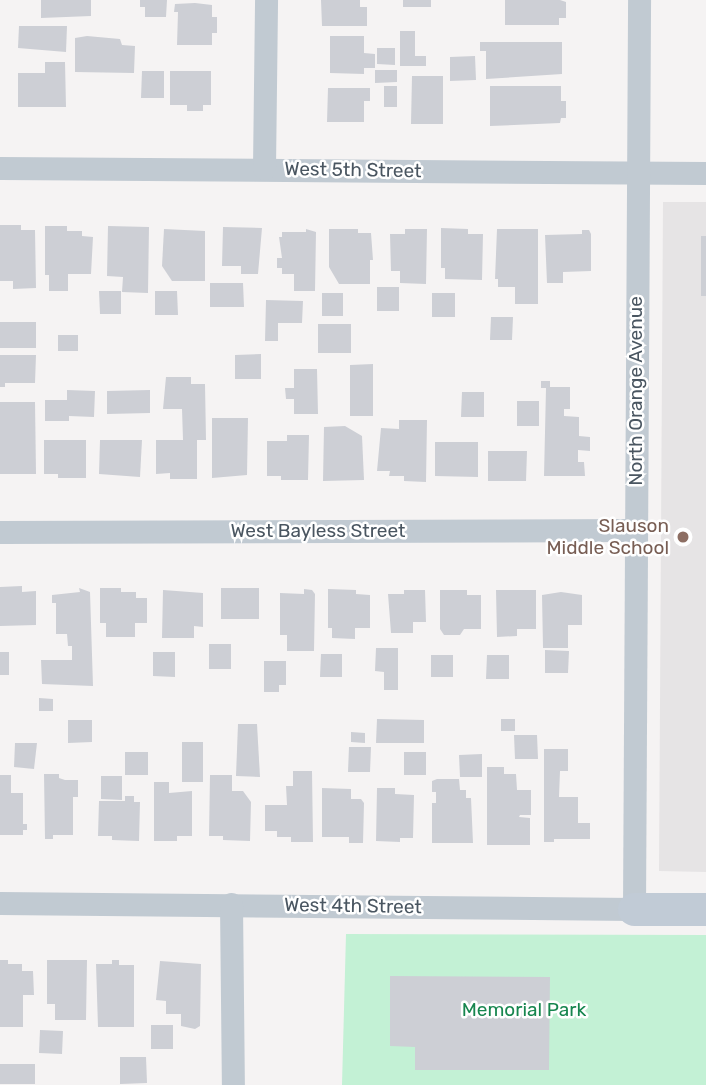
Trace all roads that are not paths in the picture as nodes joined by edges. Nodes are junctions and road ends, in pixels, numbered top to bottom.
1 (266, 0) edge
2 (639, 0) edge
3 (0, 169) edge
4 (264, 169) junction
5 (638, 173) junction
6 (706, 173) edge
7 (636, 530) junction
8 (0, 532) edge
9 (0, 903) edge
10 (231, 904) junction
11 (634, 909) junction
12 (706, 909) edge
13 (233, 1085) edge

1 - 4 street
2 - 5 street, North Orange Avenue
3 - 4 street, West 5th Street
4 - 5 street, West 5th Street
5 - 6 street, West 5th Street
5 - 7 street, North Orange Avenue
7 - 8 street, West Bayless Street
7 - 11 street, North Orange Avenue
9 - 10 street, West 4th Street
10 - 11 street, West 4th Street
10 - 13 street
11 - 12 street, West 4th Street

